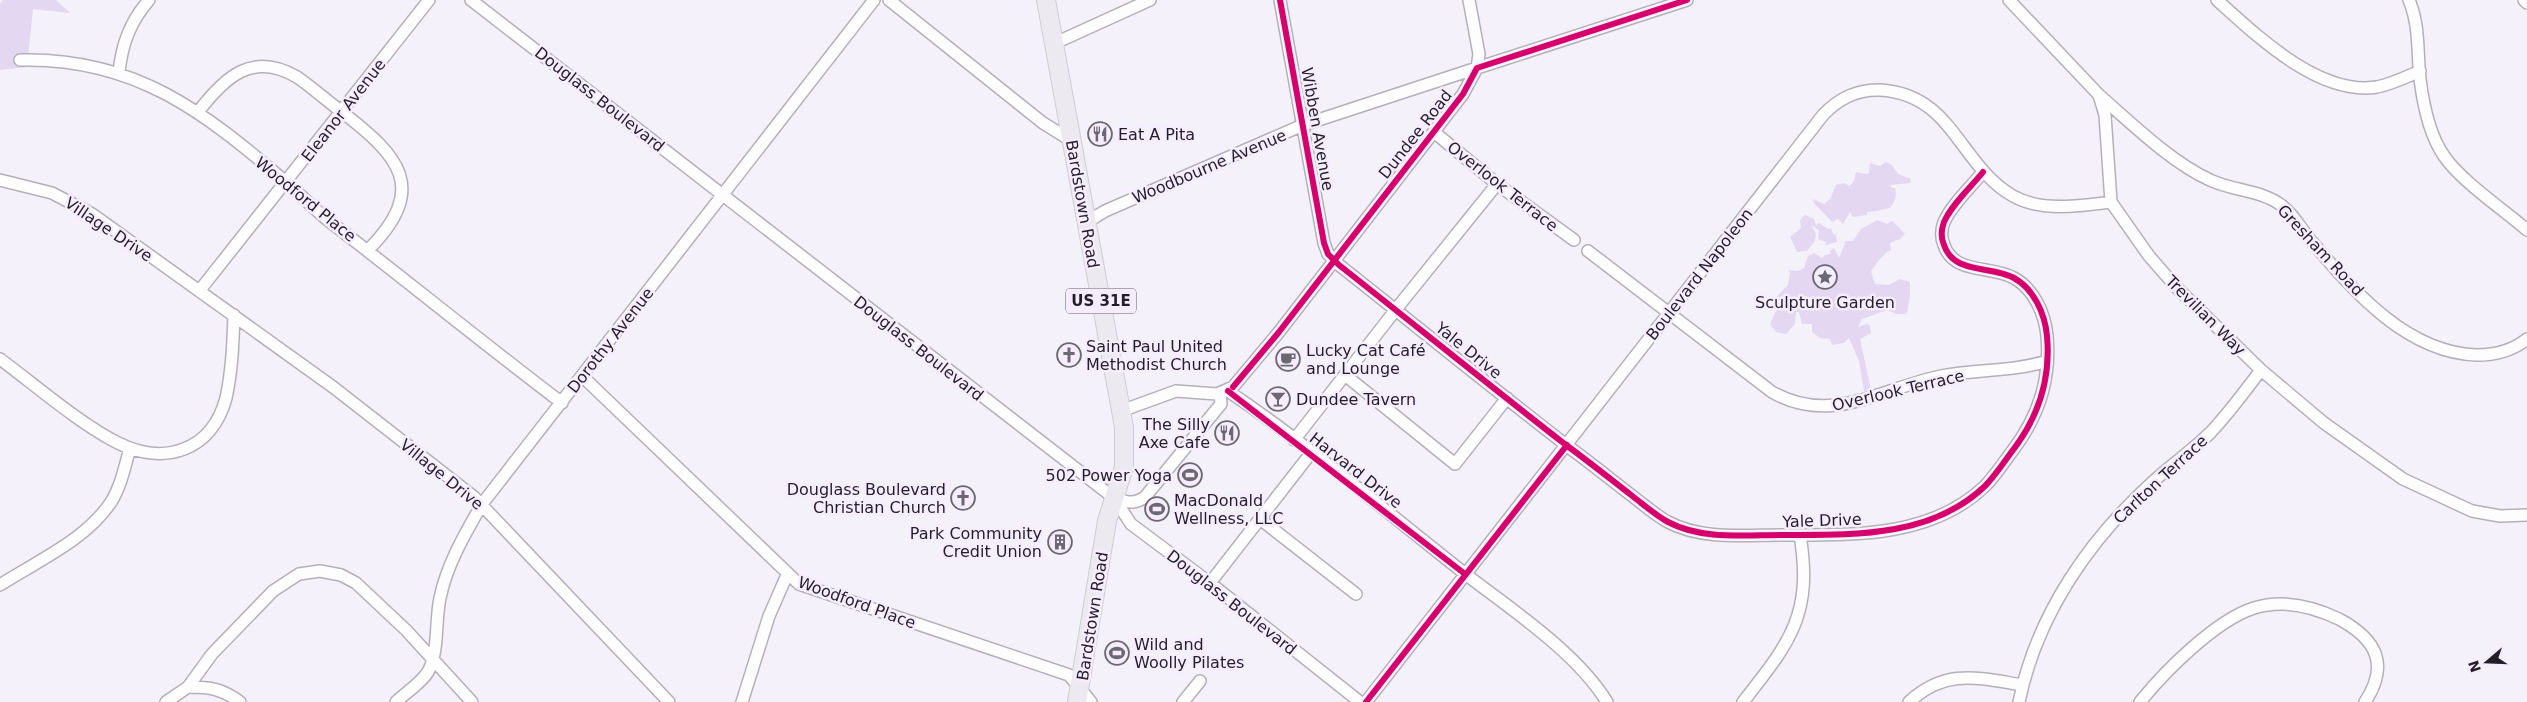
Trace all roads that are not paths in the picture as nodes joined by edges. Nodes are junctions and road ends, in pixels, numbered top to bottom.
1 (149, 0) edge
2 (429, 0) edge
3 (471, 0) edge
4 (874, 0) edge
5 (889, 0) edge
6 (1046, 0) edge
7 (1150, 0) edge
8 (1280, 0) edge
9 (1469, 0) edge
10 (1687, 0) edge
11 (2009, 0) edge
12 (2217, 0) edge
13 (2409, 0) edge
14 (2524, 0) edge
15 (2527, 2) edge
16 (1054, 44) junction
17 (20, 60) dead end
18 (1477, 68) junction
19 (2420, 71) junction
20 (119, 72) junction
21 (2099, 94) junction
22 (198, 112) junction
23 (342, 112) junction
24 (1303, 125) junction
25 (1434, 132) junction
26 (1072, 140) junction
27 (1983, 172) junction
28 (0, 180) edge
29 (286, 182) junction
30 (1497, 184) junction
31 (723, 195) junction
32 (2111, 202) junction
33 (1086, 222) junction
34 (2527, 230) edge
35 (1574, 240) dead end
36 (368, 249) junction
37 (1588, 251) dead end
38 (1334, 261) junction
39 (200, 290) junction
40 (1396, 309) junction
41 (1669, 312) junction
42 (234, 315) junction
43 (2527, 340) edge
44 (0, 359) edge
45 (2047, 361) junction
46 (2261, 370) junction
47 (1345, 375) junction
48 (582, 376) junction
49 (1227, 391) junction
50 (1507, 398) junction
51 (562, 403) junction
52 (1121, 411) junction
53 (1294, 440) junction
54 (1566, 445) junction
55 (130, 448) junction
56 (1311, 453) junction
57 (1114, 498) junction
58 (482, 504) junction
59 (2527, 515) edge
60 (1260, 519) junction
61 (1800, 535) junction
62 (1465, 574) junction
63 (787, 575) junction
64 (1210, 583) junction
65 (0, 585) edge
66 (1356, 594) dead end
67 (433, 659) junction
68 (1200, 681) dead end
69 (2023, 685) junction
70 (188, 687) junction
71 (1078, 695) edge
72 (166, 702) edge
73 (240, 702) edge
74 (396, 702) edge
75 (472, 702) edge
76 (669, 702) edge
77 (742, 702) edge
78 (1091, 702) edge
79 (1183, 702) edge
80 (1360, 702) edge
81 (1366, 702) edge
82 (1607, 702) edge
83 (1743, 702) edge
84 (1909, 702) edge
85 (2019, 702) edge
86 (2140, 702) edge
87 (2365, 702) edge

1 - 20 street
2 - 23 street, Eleanor Avenue
3 - 31 street, Douglass Boulevard
4 - 31 street, Dorothy Avenue
5 - 26 street
6 - 16 main road, Bardstown Road / US 31E
7 - 16 street
8 - 24 street, Wibben Avenue
9 - 18 street
10 - 18 street
11 - 21 street
12 - 19 street
13 - 19 street
14 - 15 street
16 - 26 main road, Bardstown Road / US 31E
17 - 20 street, Woodford Place
18 - 24 street, Woodbourne Avenue
18 - 25 street, Dundee Road
19 - 34 street
20 - 22 street, Woodford Place
21 - 32 street
21 - 43 street, Gresham Road
22 - 23 street
22 - 29 street, Woodford Place
23 - 29 street, Eleanor Avenue
23 - 36 street
24 - 33 street, Woodbourne Avenue
24 - 38 street, Wibben Avenue
25 - 30 street, Overlook Terrace
25 - 38 street, Dundee Road
26 - 33 main road, Bardstown Road / US 31E
27 - 32 street, Boulevard Napoleon
27 - 41 street, Boulevard Napoleon
27 - 45 street, Yale Drive
28 - 39 street, Village Drive
29 - 36 street, Woodford Place
29 - 39 street, Eleanor Avenue
30 - 35 street, Overlook Terrace
30 - 40 street
31 - 48 street, Dorothy Avenue
31 - 57 street, Douglass Boulevard
32 - 46 street, Trevilian Way
33 - 52 main road, Bardstown Road / US 31E
36 - 51 street, Woodford Place
37 - 41 street, Overlook Terrace
38 - 40 street, Yale Drive
38 - 49 street, Dundee Road
39 - 42 street, Village Drive
40 - 47 street
40 - 50 street, Yale Drive
41 - 45 street, Overlook Terrace
41 - 54 street, Boulevard Napoleon
42 - 55 street
42 - 58 street, Village Drive
44 - 55 street
45 - 61 street, Yale Drive
46 - 59 street, Trevilian Way
46 - 69 street, Carlton Terrace
47 - 50 street
47 - 53 street
48 - 51 street, Dorothy Avenue
48 - 63 street, Woodford Place
49 - 52 street
49 - 53 street, Harvard Drive
49 - 57 street, Dundee Road
50 - 54 street, Yale Drive
51 - 58 street, Dorothy Avenue
52 - 57 main road, Bardstown Road / US 31E
53 - 56 street, Harvard Drive
54 - 61 street, Yale Drive
54 - 62 street, Boulevard Napoleon
55 - 65 street
56 - 60 street
56 - 62 street, Harvard Drive
57 - 64 street, Douglass Boulevard
57 - 71 main road, Bardstown Road / US 31E
58 - 67 street, Dorothy Avenue
58 - 76 street, Village Drive
60 - 64 street
60 - 66 street
61 - 83 street
62 - 81 street, Boulevard Napoleon
62 - 82 street, Harvard Drive
63 - 71 street, Woodford Place
63 - 77 street
64 - 80 street, Douglass Boulevard
67 - 70 street
67 - 74 street, Dorothy Avenue
67 - 75 street
68 - 79 street
69 - 84 street
69 - 85 street, Carlton Terrace
70 - 72 street
70 - 73 street
71 - 78 street, Woodford Place
86 - 87 street

